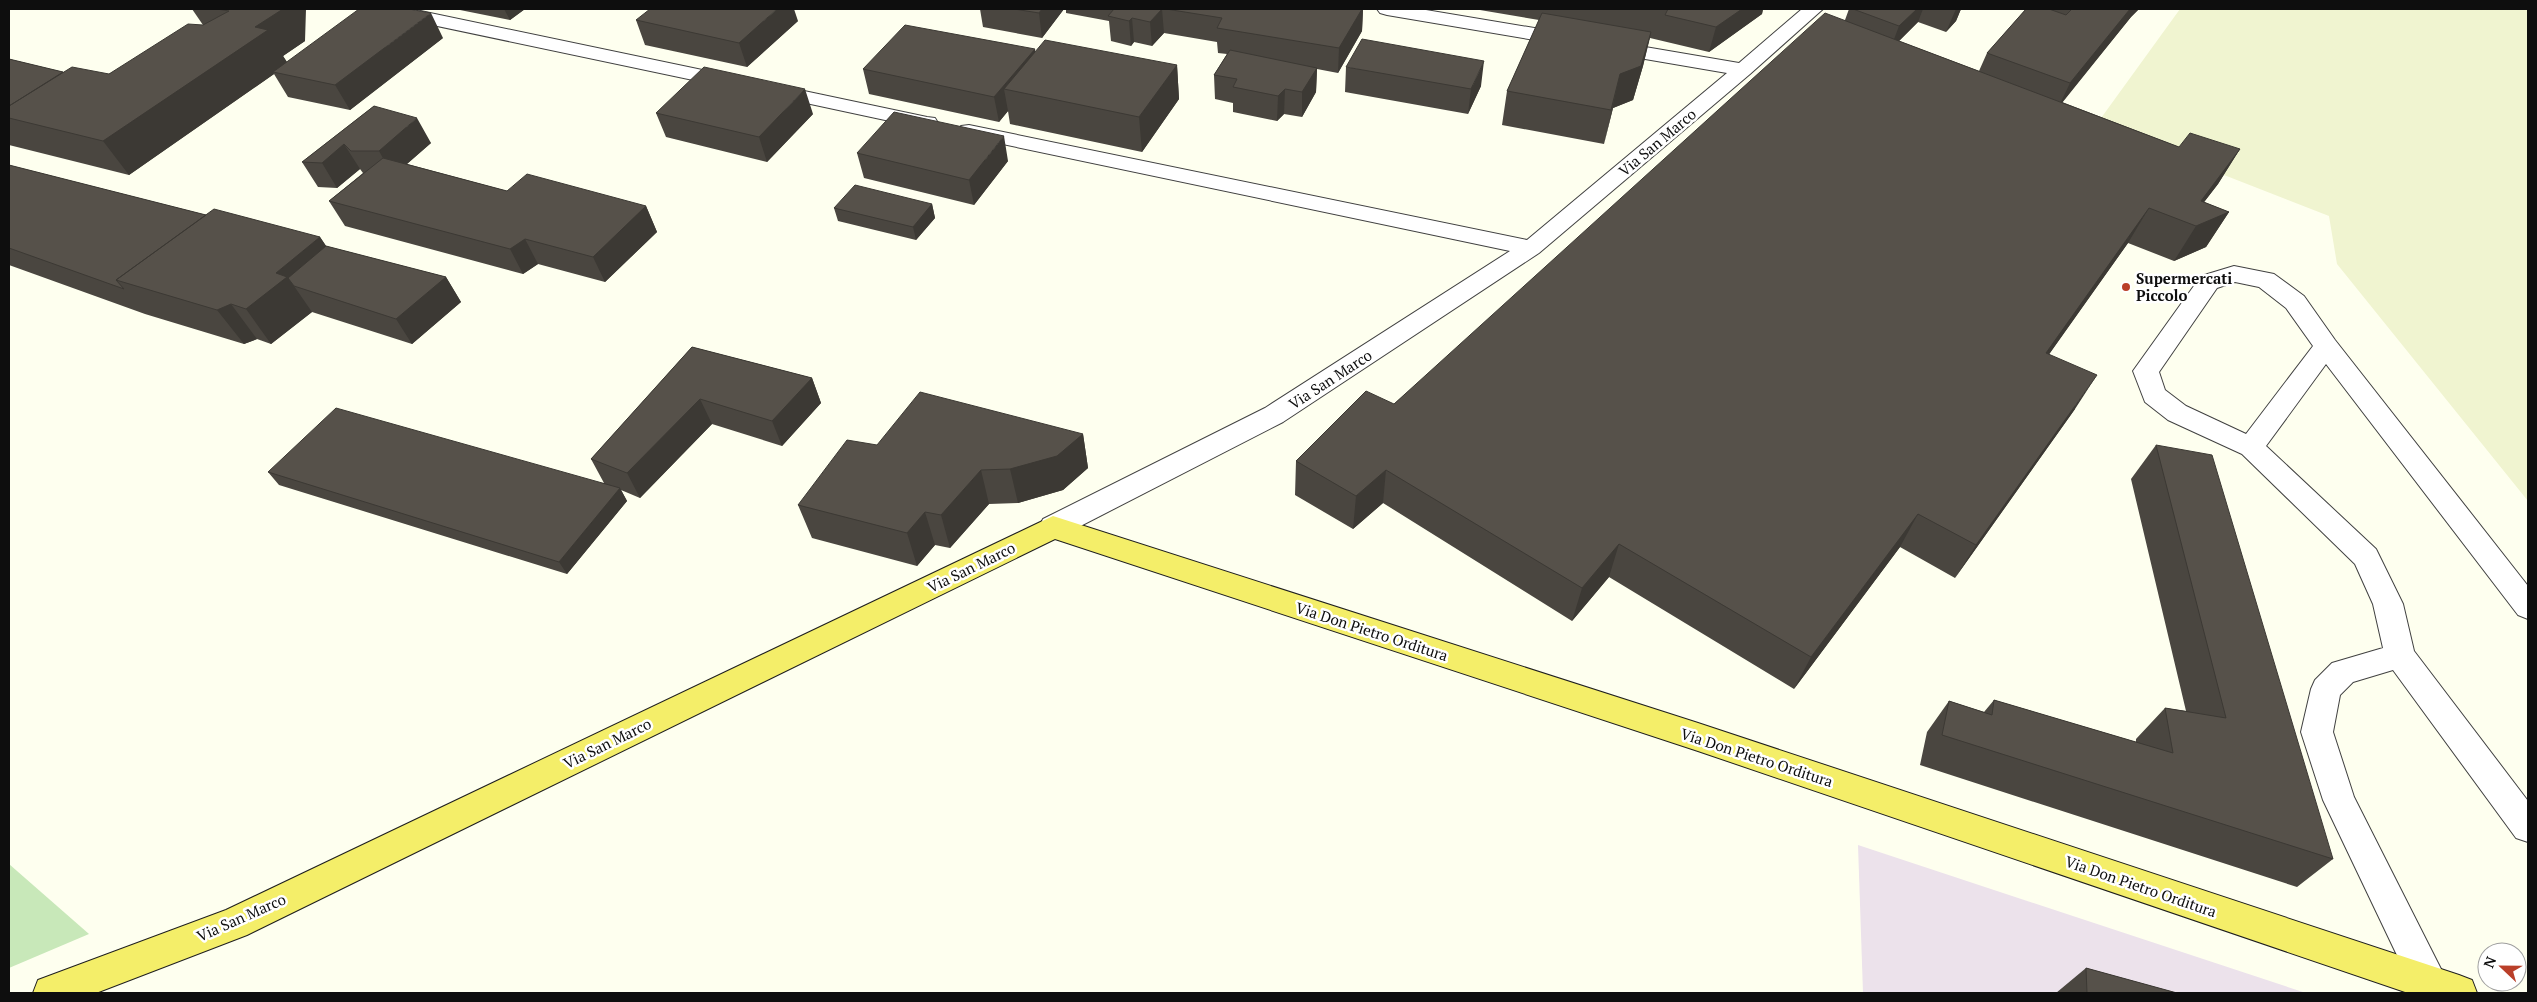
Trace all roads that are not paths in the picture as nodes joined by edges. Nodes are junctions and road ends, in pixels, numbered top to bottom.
1 (385, 9) edge
2 (1387, 9) edge
3 (1813, 9) edge
4 (1429, 12) edge
5 (1743, 70) junction
6 (1531, 248) junction
7 (2326, 346) junction
8 (2251, 447) junction
9 (1053, 527) junction
10 (2528, 607) edge
11 (2400, 656) junction
12 (2528, 827) edge
13 (2429, 983) junction
14 (51, 993) edge
15 (2459, 993) edge

1 - 6 street
2 - 4 street
3 - 5 street, Via San Marco
4 - 5 street
5 - 6 street, Via San Marco
6 - 9 street, Via San Marco
7 - 8 street
7 - 8 street
7 - 10 street
8 - 11 street
9 - 13 main road, Via Don Pietro Orditura
9 - 14 main road, Via San Marco
11 - 12 street
11 - 13 street
13 - 15 main road, Via Don Pietro Orditura

